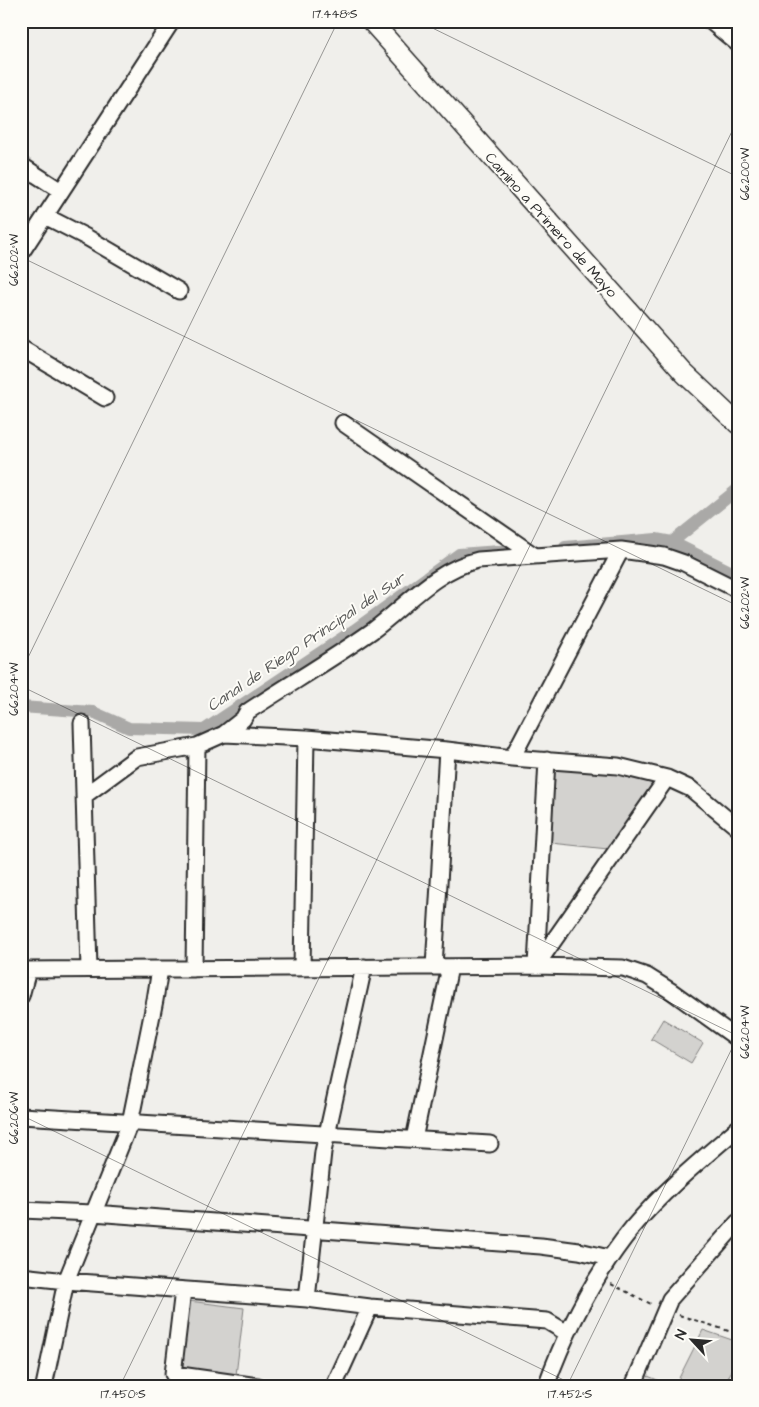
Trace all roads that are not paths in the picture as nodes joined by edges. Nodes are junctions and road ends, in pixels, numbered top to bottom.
1 (172, 21) edge
2 (371, 21) edge
3 (710, 21) edge
4 (738, 44) edge
5 (21, 166) edge
6 (61, 191) junction
7 (45, 216) junction
8 (21, 253) edge
9 (179, 291) dead end
10 (21, 348) edge
11 (106, 398) dead end
12 (343, 423) dead end
13 (738, 424) edge
14 (621, 550) junction
15 (535, 556) junction
16 (738, 590) edge
17 (82, 723) dead end
18 (224, 734) junction
19 (306, 738) junction
20 (197, 746) junction
21 (447, 750) junction
22 (512, 758) junction
23 (546, 760) junction
24 (667, 778) junction
25 (84, 796) junction
26 (738, 828) edge
27 (536, 966) junction
28 (364, 967) junction
29 (434, 967) junction
30 (450, 967) junction
31 (302, 968) junction
32 (160, 969) junction
33 (194, 969) junction
34 (25, 970) edge
35 (89, 970) junction
36 (21, 996) edge
37 (738, 1039) edge
38 (21, 1116) edge
39 (130, 1123) junction
40 (738, 1128) edge
41 (327, 1134) junction
42 (414, 1139) junction
43 (490, 1144) dead end
44 (21, 1210) edge
45 (92, 1213) junction
46 (738, 1222) edge
47 (314, 1229) junction
48 (610, 1258) junction
49 (21, 1276) edge
50 (66, 1281) junction
51 (183, 1290) junction
52 (307, 1298) junction
53 (370, 1307) junction
54 (567, 1333) junction
55 (44, 1386) edge
56 (258, 1386) edge
57 (334, 1386) edge
58 (546, 1386) edge
59 (633, 1386) edge

1 - 6 street
2 - 13 main road, Camino a Primero de Mayo
3 - 4 street
5 - 6 street
6 - 7 street
7 - 8 street
7 - 9 street
10 - 11 street
12 - 15 street
14 - 15 street
14 - 16 street
14 - 22 street
15 - 18 street
17 - 25 street
18 - 19 street
18 - 20 street
19 - 21 street
19 - 31 street
20 - 25 street
20 - 33 street
21 - 22 street
21 - 29 street
22 - 23 street
23 - 24 street
23 - 27 street
24 - 26 street
24 - 27 street
25 - 35 street
27 - 30 street
27 - 37 street
28 - 29 street
28 - 31 street
28 - 41 street
29 - 30 street
30 - 42 street
31 - 33 street
32 - 33 street
32 - 35 street
32 - 39 street
34 - 35 street
34 - 36 street
38 - 39 street
39 - 41 street
39 - 45 street
40 - 48 street
41 - 42 street
41 - 47 street
42 - 43 street
44 - 45 street
45 - 47 street
45 - 50 street
46 - 59 street
47 - 48 street
47 - 52 street
48 - 54 street
49 - 50 street
50 - 51 street
50 - 55 street
51 - 52 street
51 - 56 street
52 - 53 street
53 - 54 street
53 - 57 street
54 - 58 street

